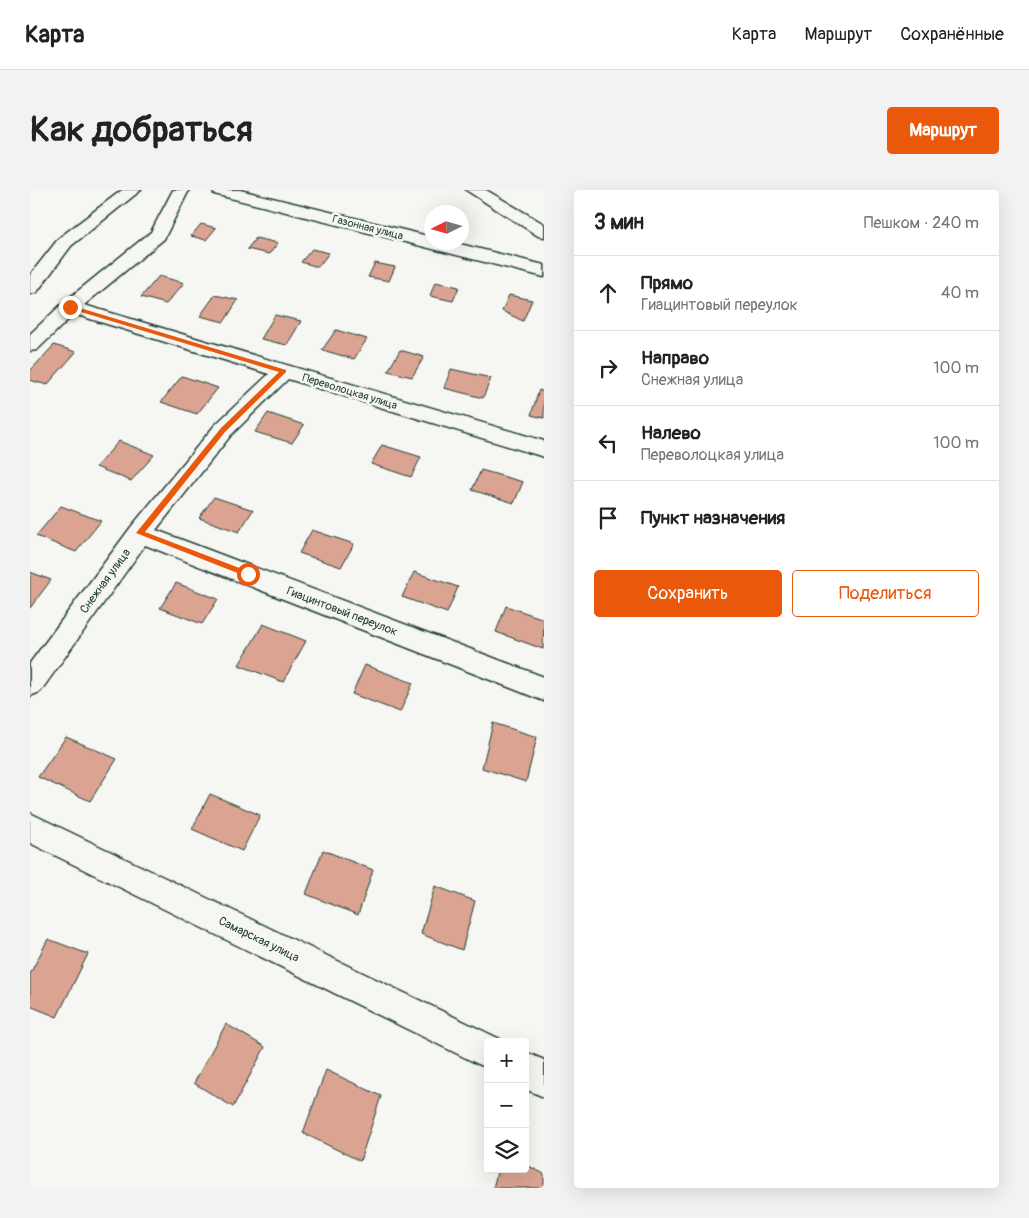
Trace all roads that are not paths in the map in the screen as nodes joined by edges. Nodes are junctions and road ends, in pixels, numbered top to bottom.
1 (133, 190) edge
2 (181, 190) edge
3 (220, 190) edge
4 (474, 190) edge
5 (544, 232) edge
6 (544, 270) edge
7 (30, 288) edge
8 (70, 307) junction
9 (30, 345) edge
10 (284, 371) junction
11 (544, 449) edge
12 (140, 533) junction
13 (30, 684) edge
14 (544, 689) edge
15 (30, 827) edge
16 (484, 1049) edge
17 (529, 1072) edge
18 (544, 1079) edge

1 - 7 street
2 - 8 street
3 - 6 street, Газонная улица
4 - 5 street
8 - 9 street
8 - 10 street, Переволоцкая улица
10 - 11 street, Переволоцкая улица
10 - 12 street, Снежная улица
12 - 13 street, Снежная улица
12 - 14 street, Гиацинтовый переулок
15 - 16 street, Самарская улица
17 - 18 street

